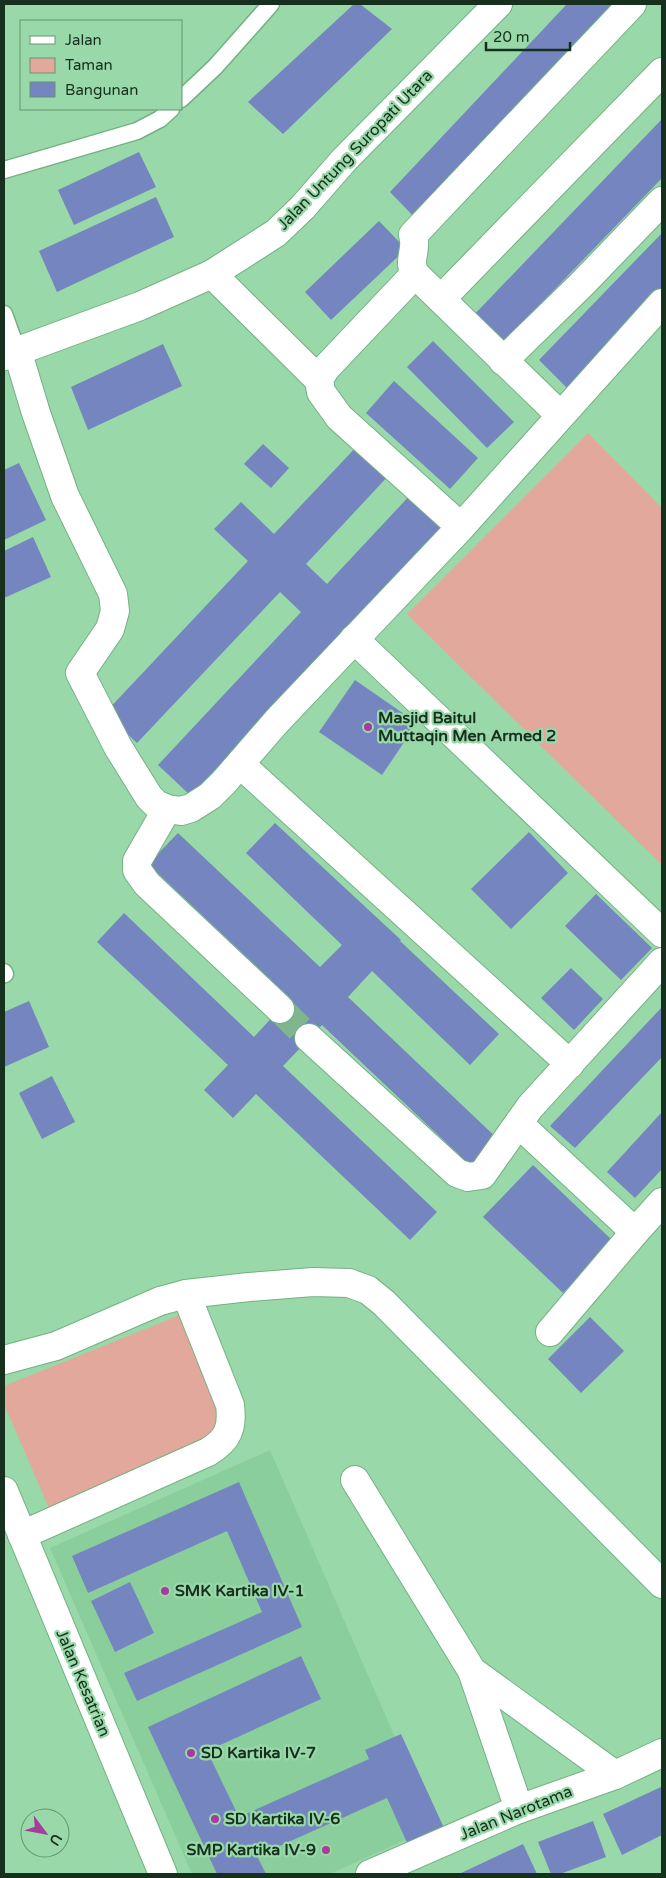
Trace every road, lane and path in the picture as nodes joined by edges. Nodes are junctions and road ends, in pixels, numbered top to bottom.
1 (270, 4) edge
2 (498, 4) edge
3 (632, 4) edge
4 (662, 72) edge
5 (182, 98) edge
6 (170, 110) edge
7 (4, 170) edge
8 (662, 201) edge
9 (212, 274) junction
10 (414, 274) junction
11 (441, 299) junction
12 (662, 303) edge
13 (4, 314) edge
14 (11, 353) edge
15 (503, 362) junction
16 (319, 380) junction
17 (560, 415) junction
18 (461, 527) junction
19 (354, 639) junction
20 (240, 764) junction
21 (167, 809) junction
22 (662, 933) edge
23 (662, 962) edge
24 (280, 1009) tunnel mouth
25 (309, 1038) tunnel mouth
26 (570, 1064) junction
27 (519, 1124) junction
28 (662, 1202) edge
29 (635, 1232) junction
30 (186, 1294) junction
31 (550, 1332) dead end
32 (4, 1360) edge
33 (355, 1480) dead end
34 (5, 1498) edge
35 (22, 1535) junction
36 (662, 1584) edge
37 (472, 1670) junction
38 (662, 1753) edge
39 (614, 1775) junction
40 (519, 1809) junction
41 (163, 1874) edge
42 (370, 1874) edge

1 - 5 lane
2 - 9 street, Jalan Untung Suropati Utara
3 - 10 street
4 - 11 street
6 - 7 lane
8 - 15 street
9 - 14 street, Jalan Untung Suropati Utara
9 - 16 street
10 - 11 street
10 - 16 street
11 - 15 street
12 - 17 street
13 - 14 lane
14 - 21 street
15 - 17 street
16 - 18 street
17 - 18 street
18 - 19 street
19 - 20 street
19 - 22 street
20 - 21 street
20 - 26 street
21 - 24 street
23 - 26 street
25 - 27 street
26 - 27 street
27 - 29 street
28 - 29 street
29 - 31 street
30 - 32 street
30 - 35 street
30 - 36 street
33 - 37 street
34 - 35 street, Jalan Kesatrian
35 - 41 street, Jalan Kesatrian
37 - 39 street
37 - 40 street
38 - 39 street, Jalan Narotama
39 - 40 street, Jalan Narotama
40 - 42 street, Jalan Narotama

